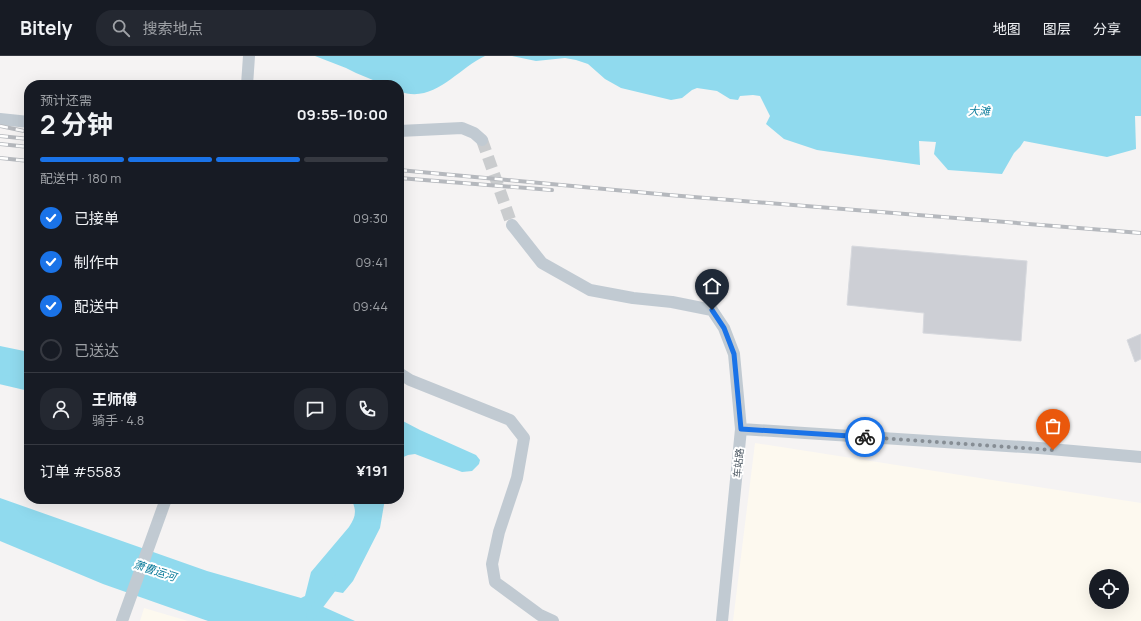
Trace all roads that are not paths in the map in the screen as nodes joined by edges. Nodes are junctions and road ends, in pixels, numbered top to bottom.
1 (249, 56) edge
2 (247, 80) edge
3 (0, 119) edge
4 (24, 121) edge
5 (404, 131) edge
6 (482, 140) tunnel mouth
7 (512, 225) tunnel mouth
8 (404, 376) edge
9 (741, 429) junction
10 (1141, 457) edge
11 (164, 504) edge
12 (122, 621) edge
13 (553, 621) edge
14 (722, 621) edge

1 - 2 street
3 - 4 street
5 - 6 street
7 - 9 street, 车站路
8 - 13 street
9 - 10 street
9 - 14 street, 车站路
11 - 12 street

